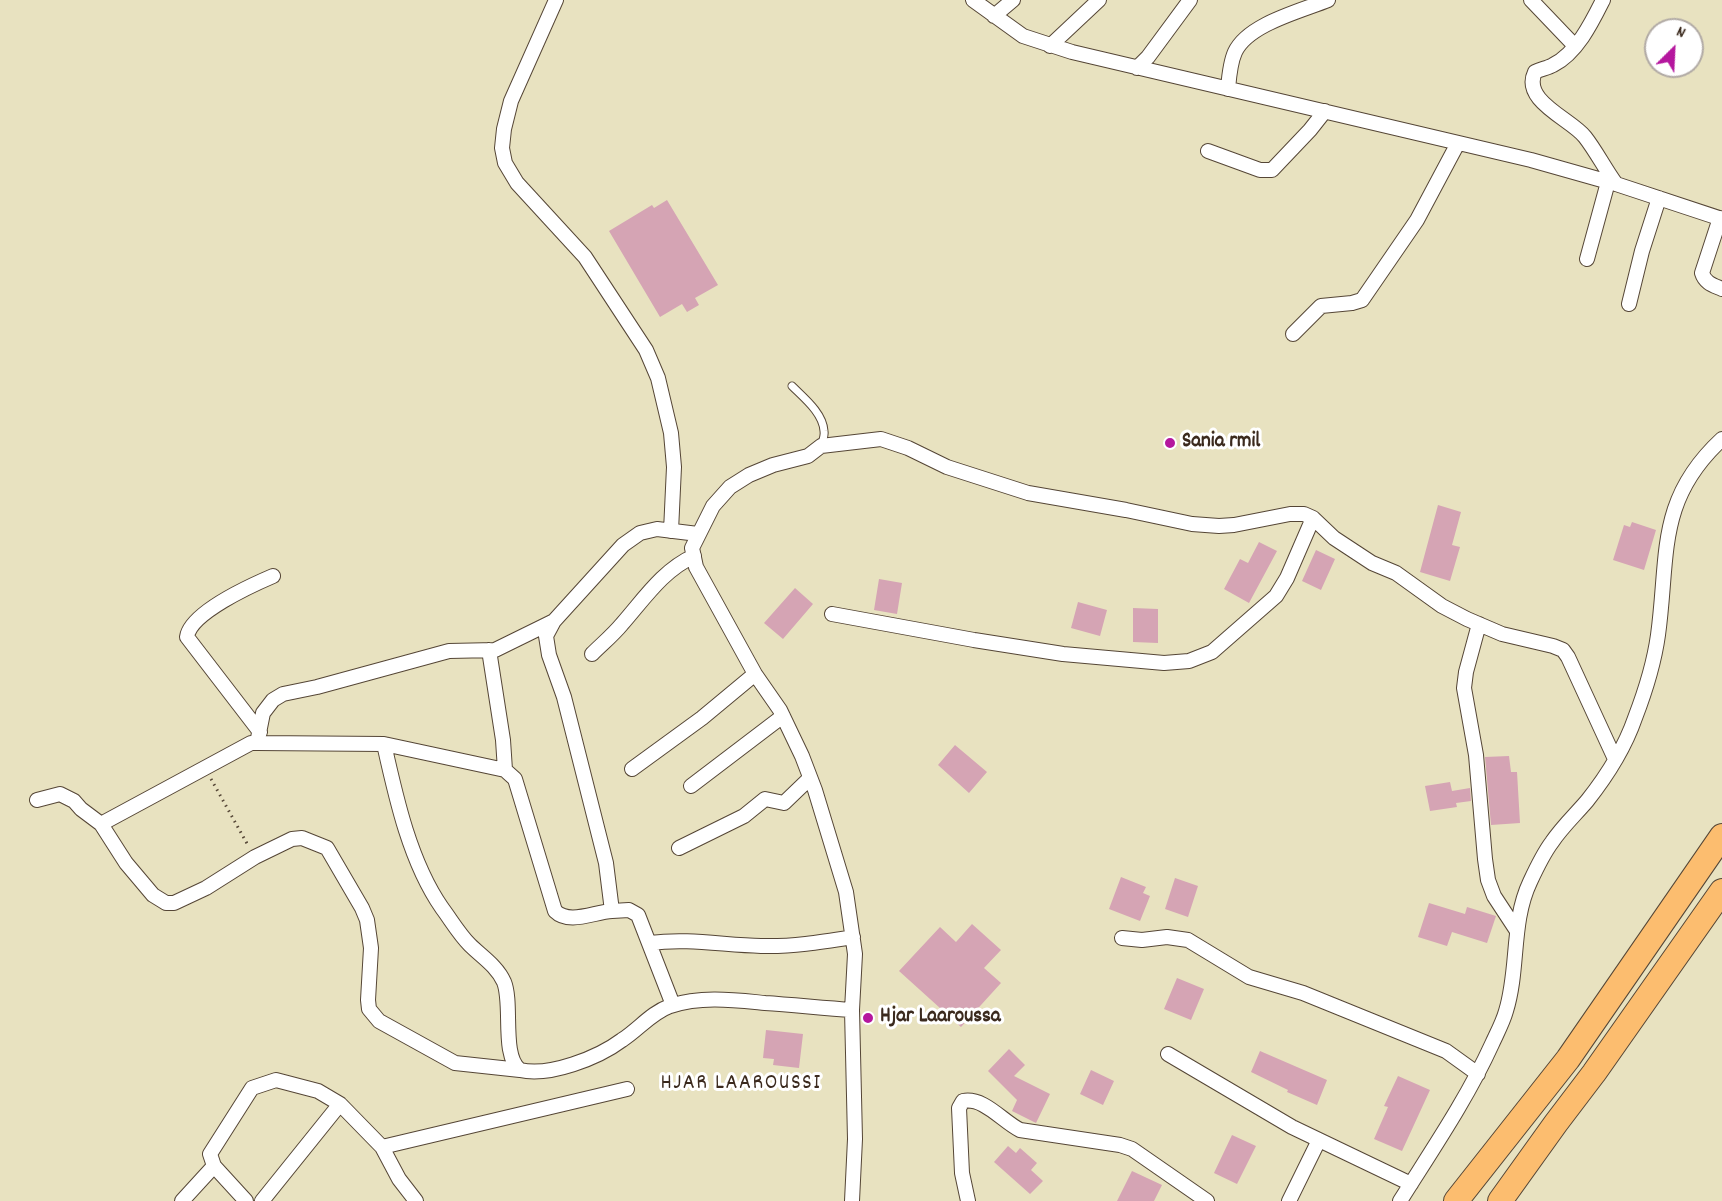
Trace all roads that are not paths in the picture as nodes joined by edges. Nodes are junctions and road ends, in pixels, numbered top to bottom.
1 (556, 0) edge
2 (973, 0) edge
3 (1013, 0) edge
4 (1099, 0) edge
5 (1190, 0) edge
6 (1328, 0) edge
7 (1531, 0) edge
8 (1604, 0) edge
9 (994, 16) junction
10 (1050, 46) junction
11 (1575, 46) junction
12 (1137, 68) junction
13 (1228, 89) junction
14 (1325, 111) junction
15 (1458, 143) junction
16 (1208, 151) dead end
17 (1612, 183) junction
18 (1659, 198) junction
19 (1721, 219) edge
20 (1587, 259) dead end
21 (1722, 289) edge
22 (1629, 304) dead end
23 (1293, 334) dead end
24 (792, 386) dead end
25 (1722, 439) edge
26 (821, 446) junction
27 (1313, 518) junction
28 (671, 531) junction
29 (698, 534) junction
30 (694, 556) junction
31 (273, 576) dead end
32 (832, 614) dead end
33 (554, 621) junction
34 (1479, 624) junction
35 (489, 650) junction
36 (592, 654) dead end
37 (755, 674) junction
38 (783, 716) junction
39 (258, 737) junction
40 (384, 744) junction
41 (1615, 759) junction
42 (632, 769) dead end
43 (506, 770) junction
44 (810, 778) junction
45 (690, 786) dead end
46 (37, 800) dead end
47 (101, 824) junction
48 (1722, 836) edge
49 (679, 848) dead end
50 (1722, 891) edge
51 (612, 910) junction
52 (1517, 931) junction
53 (853, 936) junction
54 (1122, 938) dead end
55 (650, 943) junction
56 (673, 1005) junction
57 (852, 1010) junction
58 (1168, 1054) dead end
59 (520, 1070) junction
60 (1478, 1074) junction
61 (627, 1089) dead end
62 (340, 1104) junction
63 (1319, 1140) junction
64 (382, 1147) junction
65 (214, 1166) junction
66 (1411, 1184) junction
67 (182, 1201) edge
68 (246, 1201) edge
69 (262, 1201) edge
70 (416, 1201) edge
71 (852, 1201) edge
72 (968, 1201) edge
73 (1207, 1201) edge
74 (1289, 1201) edge
75 (1400, 1201) edge
76 (1456, 1201) edge
77 (1500, 1201) edge

1 - 28 street
2 - 9 street
3 - 9 street
4 - 10 street
5 - 12 street
6 - 13 street
7 - 11 street
8 - 11 street
9 - 10 street
10 - 12 street
11 - 17 street
12 - 13 street
13 - 14 street
14 - 15 street
14 - 16 street
15 - 17 street
15 - 23 street
17 - 18 street
17 - 20 street
18 - 19 street
18 - 22 street
19 - 21 street
24 - 26 lane
25 - 41 street
26 - 27 street
26 - 29 street
27 - 32 street
27 - 34 street
28 - 29 street
28 - 33 street
29 - 30 street
30 - 36 street
30 - 37 street
31 - 39 street
33 - 35 street
33 - 51 street
34 - 41 street
34 - 52 street
35 - 39 street
35 - 43 street
37 - 38 street
37 - 42 street
38 - 44 street
38 - 45 street
39 - 40 street
39 - 47 street
40 - 43 street
40 - 59 street
41 - 52 street
43 - 51 street
44 - 49 street
44 - 53 street
46 - 47 street
47 - 59 street
48 - 76 highway
50 - 77 highway
51 - 55 street
52 - 60 street
53 - 55 street
53 - 57 street
54 - 60 street
55 - 56 street
56 - 57 street
56 - 59 street
57 - 71 street
58 - 63 street
60 - 66 street
61 - 64 street
62 - 64 street
62 - 65 street
62 - 69 street
63 - 66 street
63 - 74 street
64 - 70 street
65 - 67 street
65 - 68 street
66 - 75 street
72 - 73 street

